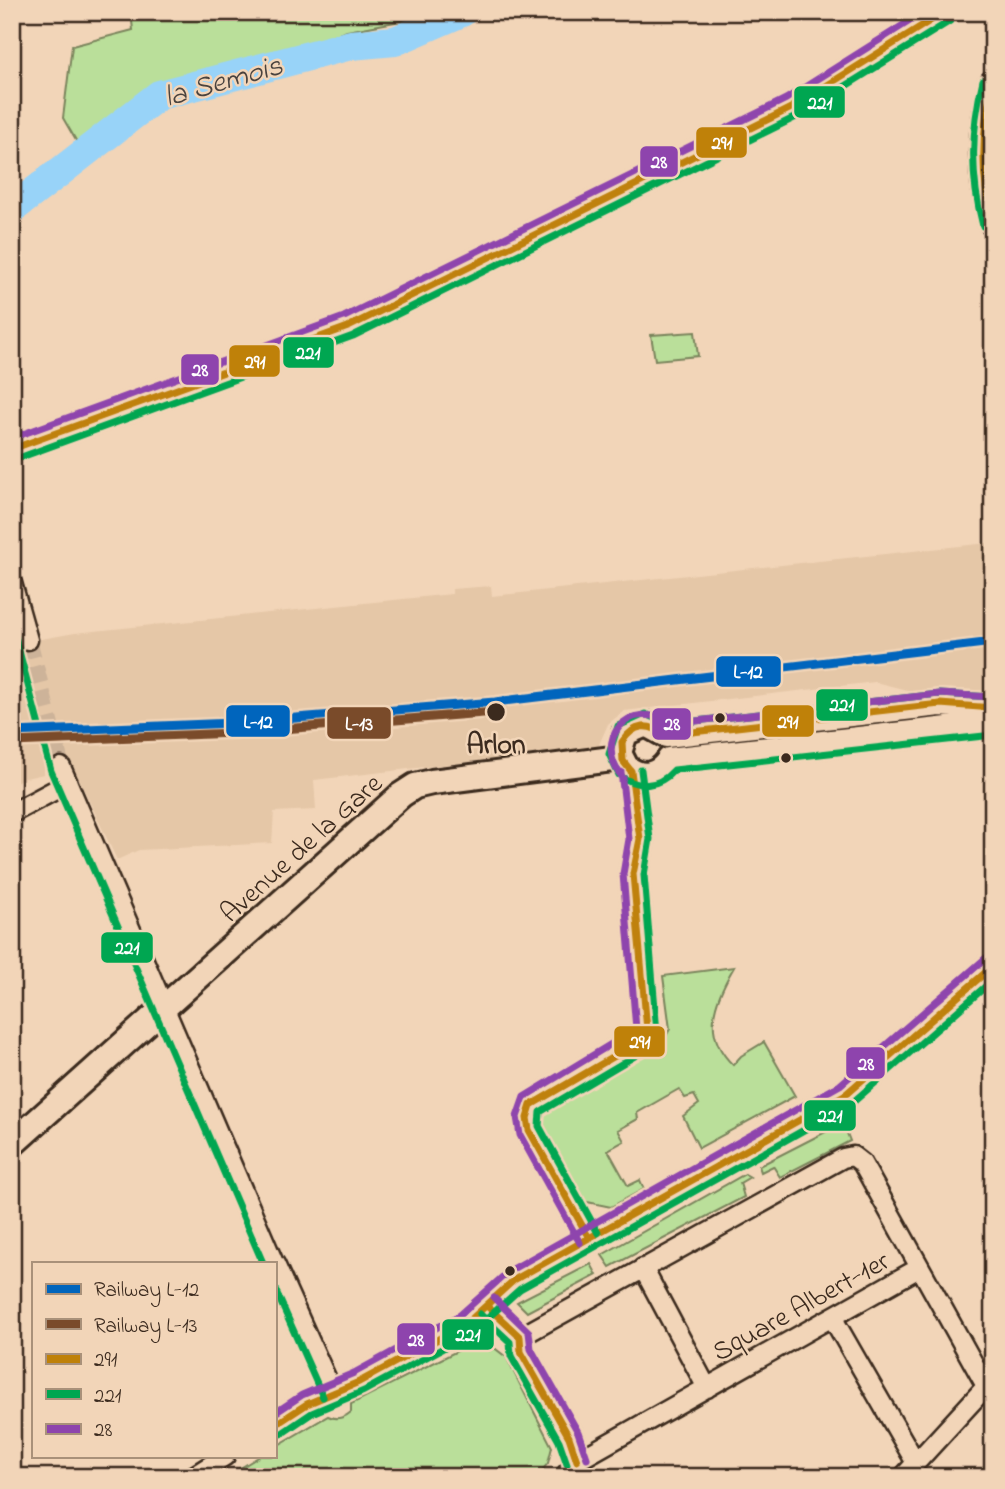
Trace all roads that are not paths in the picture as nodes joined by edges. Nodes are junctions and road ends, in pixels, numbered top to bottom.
1 (928, 12) edge
2 (935, 12) edge
3 (944, 12) edge
4 (901, 39) junction
5 (866, 61) junction
6 (993, 83) edge
7 (993, 223) edge
8 (12, 449) edge
9 (12, 583) edge
10 (28, 640) tunnel mouth
11 (993, 708) edge
12 (993, 724) edge
13 (626, 765) junction
14 (12, 813) edge
15 (993, 966) edge
16 (166, 1010) junction
17 (12, 1144) edge
18 (589, 1238) junction
19 (274, 1262) edge
20 (276, 1266) edge
21 (643, 1268) junction
22 (919, 1268) junction
23 (487, 1306) junction
24 (832, 1317) junction
25 (520, 1337) junction
26 (989, 1382) edge
27 (707, 1388) junction
28 (333, 1393) junction
29 (276, 1424) edge
30 (222, 1458) edge
31 (576, 1461) junction
32 (916, 1463) junction
33 (192, 1477) edge
34 (564, 1477) edge
35 (903, 1477) edge

1 - 5 main road
2 - 4 main road
3 - 4 main road
4 - 5 main road
5 - 8 main road
6 - 7 main road
9 - 10 street
11 - 13 main road
12 - 13 main road, Avenue de la Gare
13 - 16 main road, Avenue de la Gare
13 - 18 street
14 - 16 street
15 - 18 street
16 - 17 main road, Avenue de la Gare
16 - 19 street
18 - 23 street
20 - 28 street
21 - 22 street
21 - 25 street
21 - 27 street, Square Albert-1er
22 - 24 street, Square Albert-1er
22 - 26 street
23 - 25 street
23 - 28 street
24 - 27 street, Square Albert-1er
24 - 32 street
25 - 31 street
26 - 32 street
27 - 31 street, Square Albert-1er
28 - 29 street
30 - 33 street
31 - 34 street, Square Albert-1er
32 - 35 street

